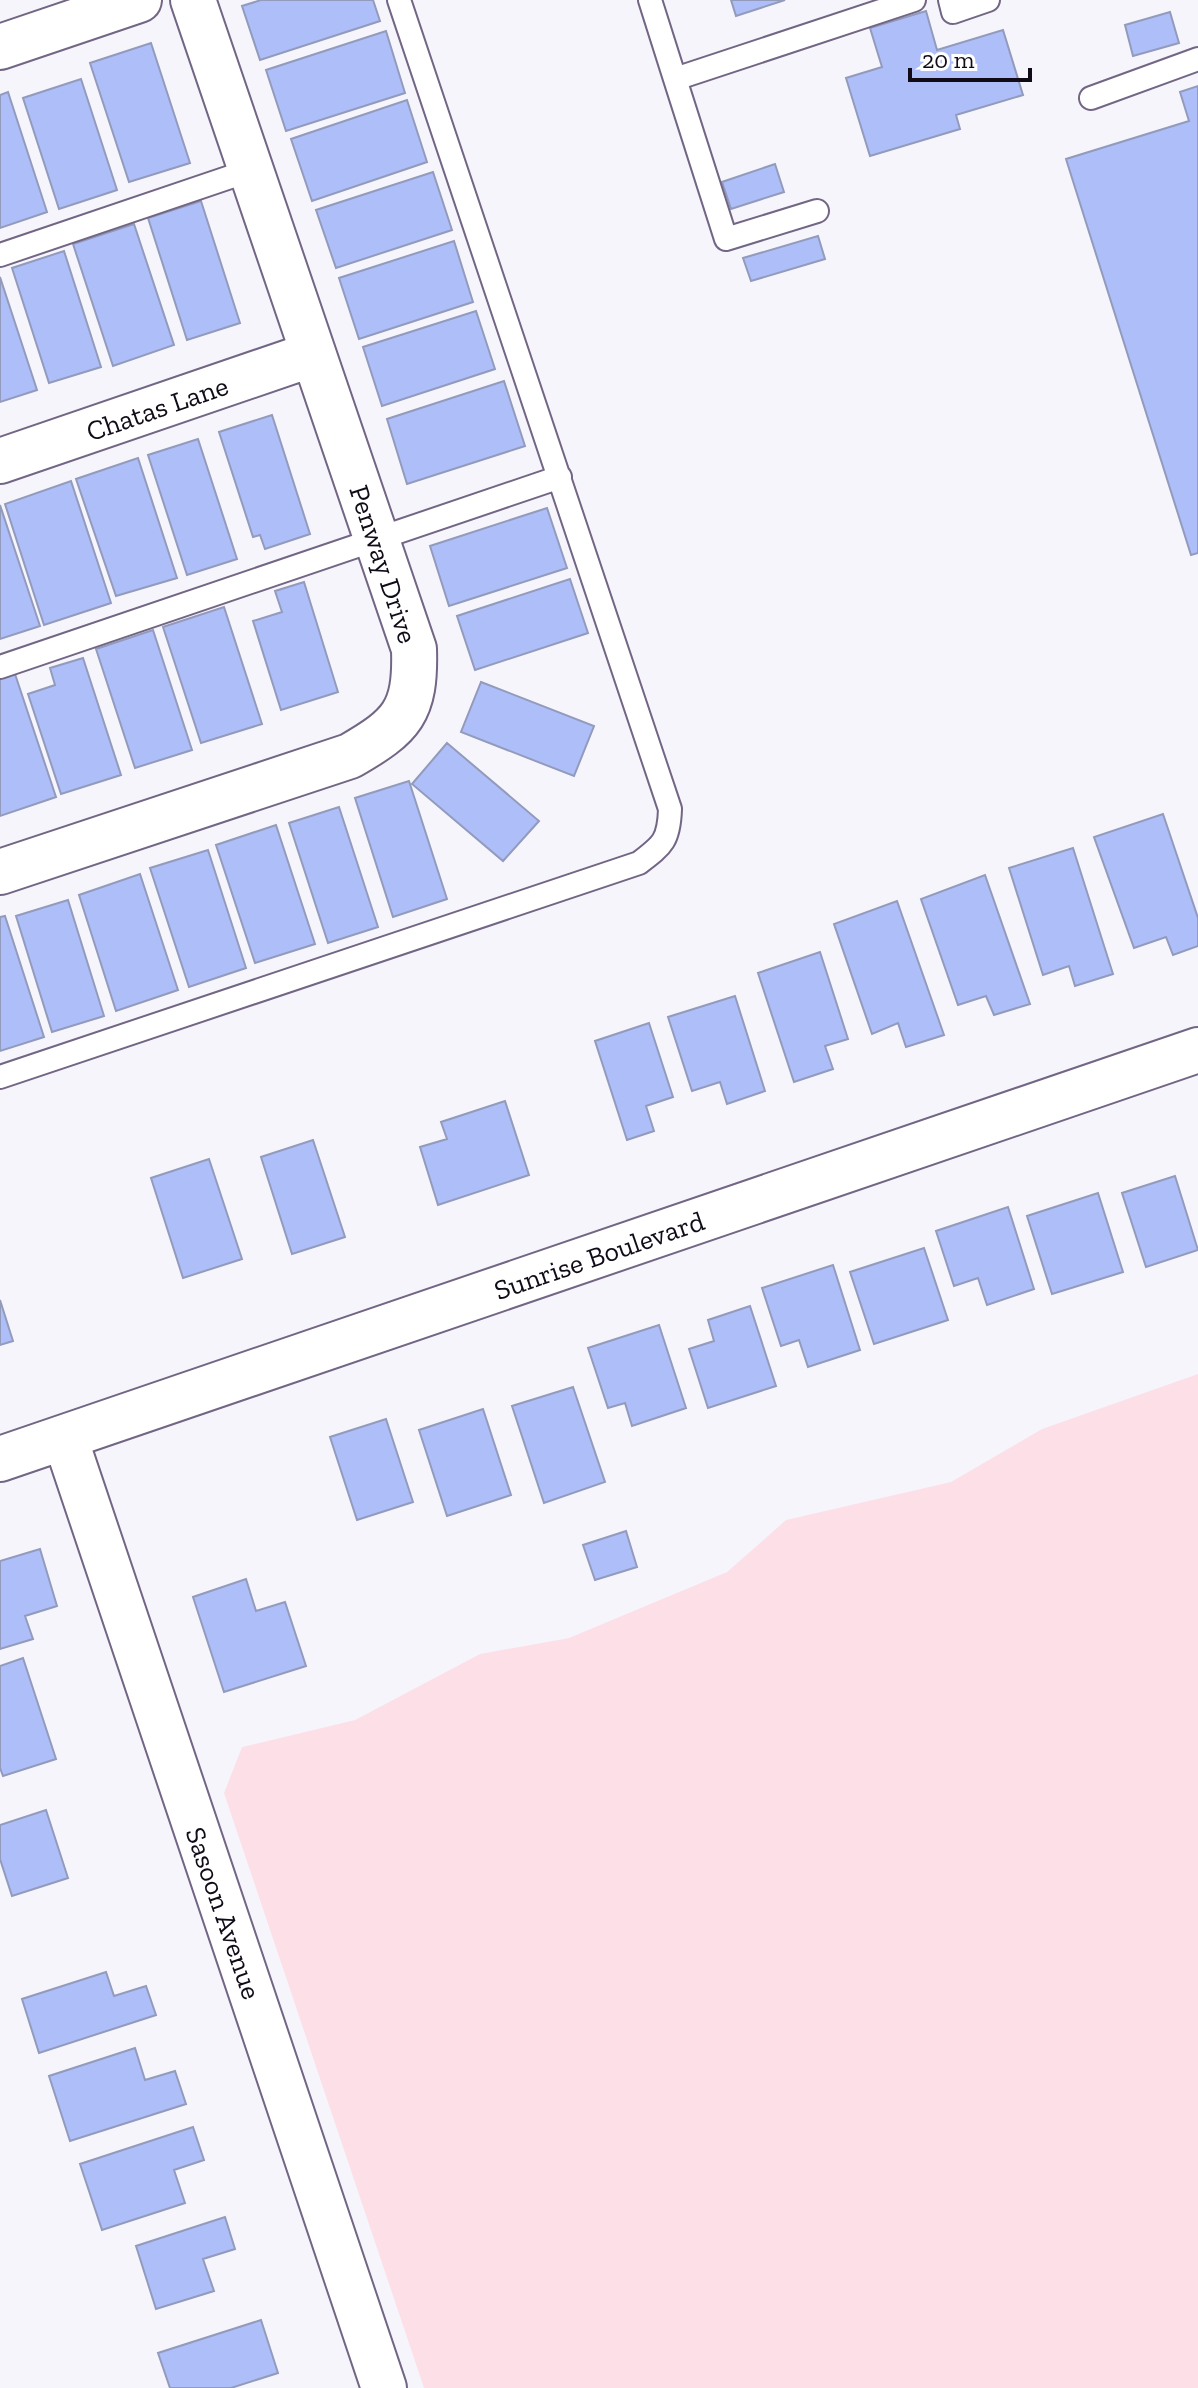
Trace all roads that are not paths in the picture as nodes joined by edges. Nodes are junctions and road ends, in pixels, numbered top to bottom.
1 (139, 0) edge
2 (193, 0) edge
3 (399, 0) edge
4 (650, 0) edge
5 (914, 0) edge
6 (950, 0) edge
7 (988, 0) edge
8 (0, 47) edge
9 (1198, 59) edge
10 (675, 79) junction
11 (1091, 98) dead end
12 (251, 170) junction
13 (817, 211) dead end
14 (0, 255) edge
15 (313, 354) junction
16 (0, 461) edge
17 (560, 477) junction
18 (376, 539) junction
19 (0, 667) edge
20 (0, 872) edge
21 (1198, 1050) edge
22 (0, 1077) edge
23 (65, 1438) junction
24 (0, 1459) edge
25 (384, 2388) edge

1 - 8 street
2 - 12 street, Penway Drive
3 - 17 lane
4 - 10 lane
5 - 10 lane
6 - 7 lane
9 - 11 lane
10 - 13 lane
12 - 14 lane
12 - 15 street, Penway Drive
15 - 16 street, Chatas Lane
15 - 18 street, Penway Drive
17 - 18 lane
17 - 22 lane
18 - 19 lane
18 - 20 street, Penway Drive
21 - 23 street, Sunrise Boulevard
23 - 24 street, Sunrise Boulevard
23 - 25 street, Sasoon Avenue

